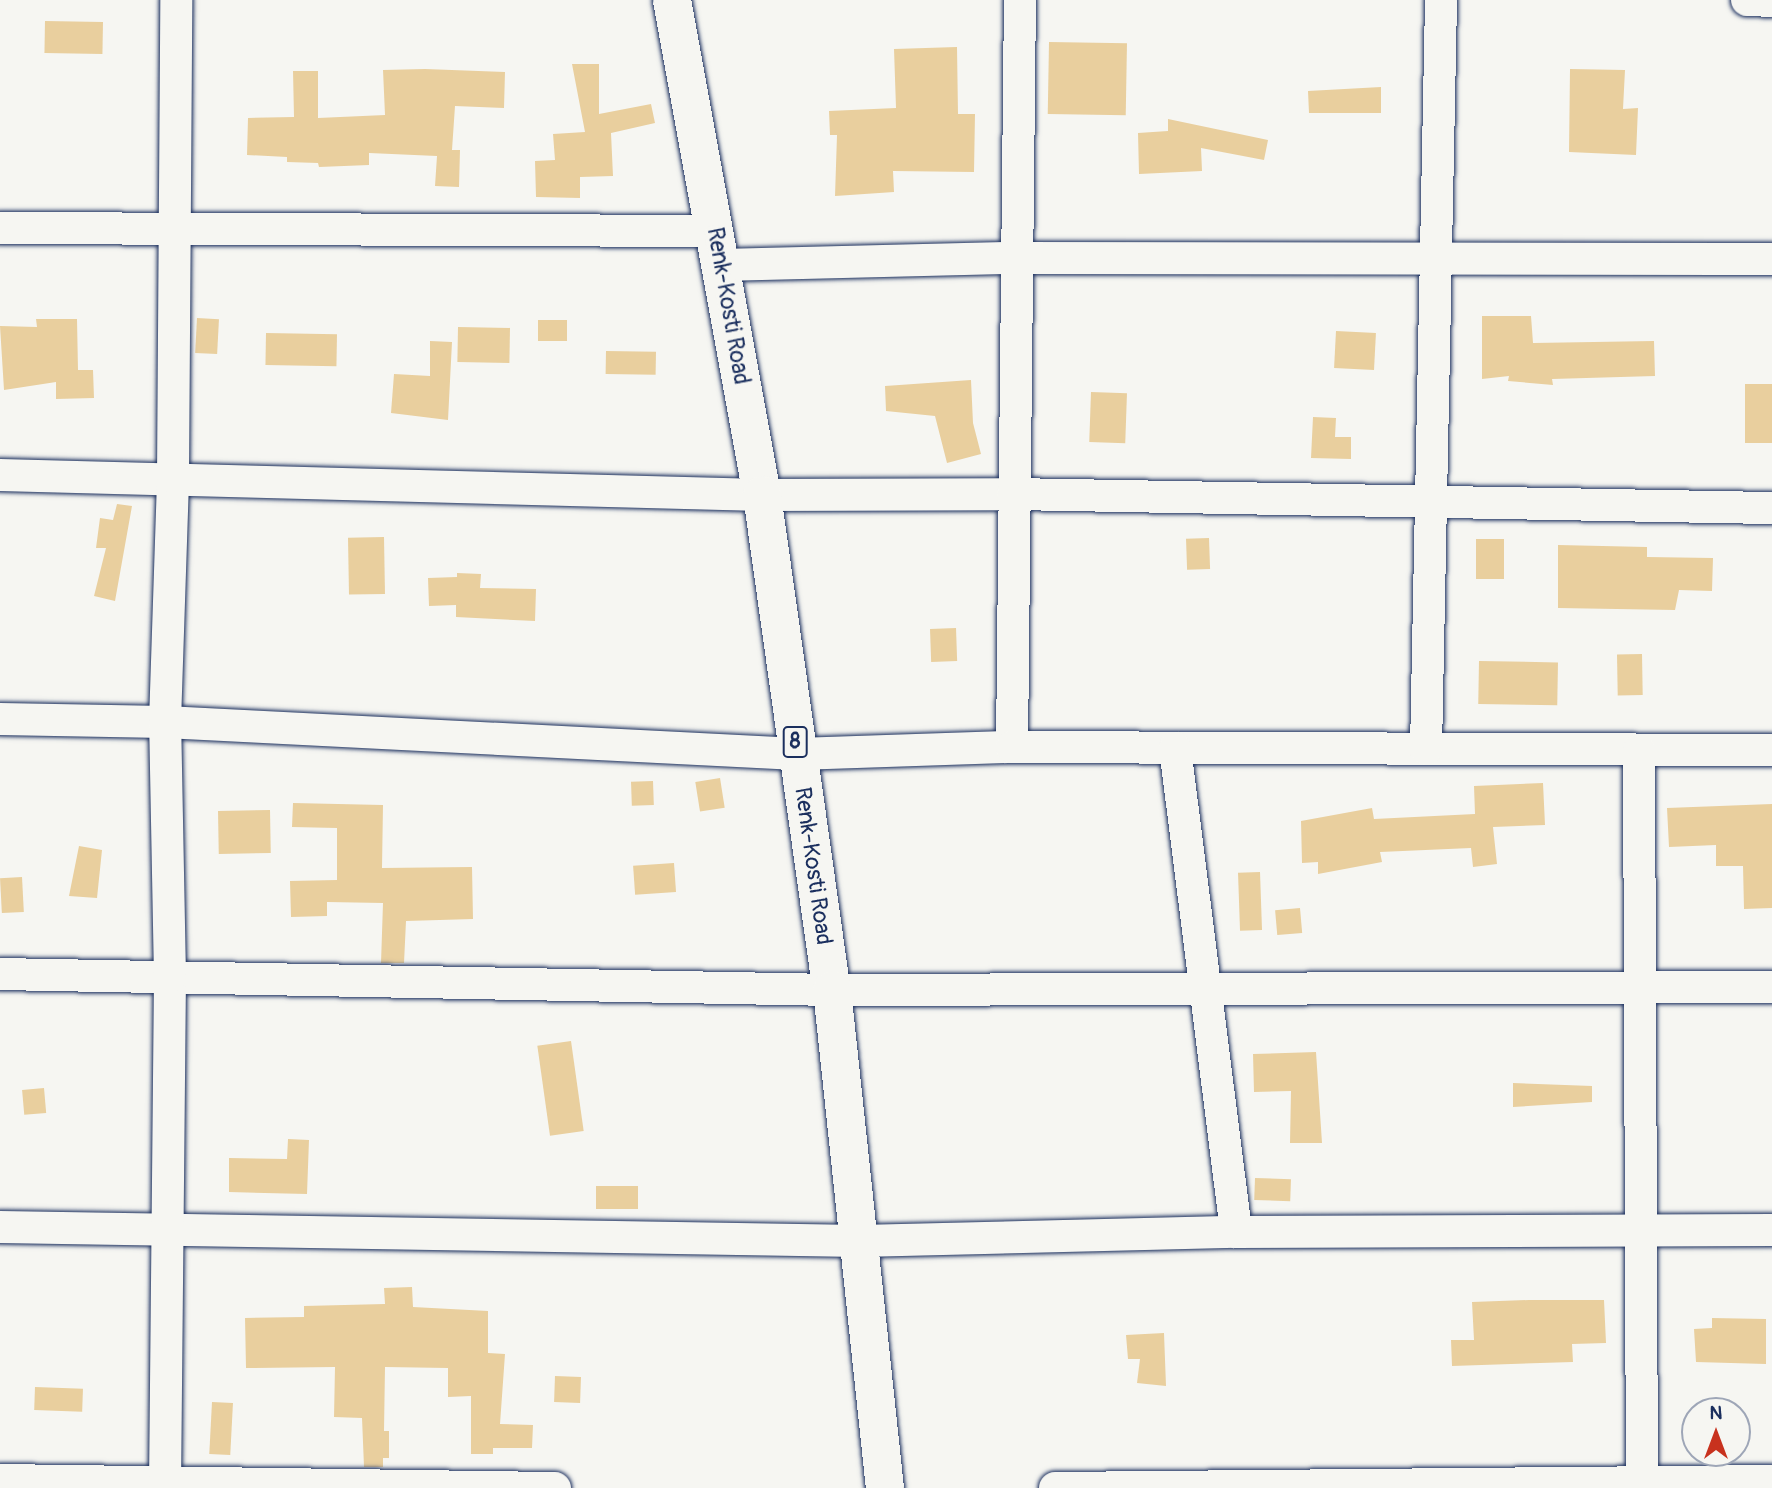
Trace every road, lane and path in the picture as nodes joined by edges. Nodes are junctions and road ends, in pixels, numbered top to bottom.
1 (176, 0) edge
2 (672, 0) edge
3 (1020, 0) edge
4 (1441, 0) edge
5 (1746, 0) edge
6 (1772, 1) edge
7 (0, 228) edge
8 (174, 230) junction
9 (718, 248) junction
10 (1015, 258) junction
11 (1433, 259) junction
12 (1772, 259) edge
13 (0, 475) edge
14 (173, 477) junction
15 (1013, 494) junction
16 (762, 495) junction
17 (1429, 501) junction
18 (1772, 508) edge
19 (0, 719) edge
20 (165, 722) junction
21 (1012, 747) junction
22 (1175, 748) junction
23 (1426, 749) junction
24 (1639, 750) junction
25 (1772, 750) edge
26 (797, 754) junction
27 (0, 974) edge
28 (170, 977) junction
29 (1772, 987) edge
30 (1639, 988) junction
31 (832, 990) junction
32 (1206, 991) junction
33 (0, 1227) edge
34 (167, 1229) junction
35 (1772, 1230) edge
36 (1640, 1231) junction
37 (1236, 1232) junction
38 (860, 1241) junction
39 (0, 1480) edge
40 (1772, 1481) edge
41 (165, 1485) edge
42 (1642, 1485) edge
43 (555, 1488) edge
44 (885, 1488) edge
45 (1055, 1488) edge

1 - 8 street
2 - 9 main road, Renk-Kosti Road / 8
3 - 10 street
4 - 11 street
5 - 6 street
7 - 8 street
8 - 9 street
8 - 14 street
9 - 10 street
9 - 16 main road, Renk-Kosti Road / 8
10 - 11 street
10 - 15 street
11 - 12 street
11 - 17 street
13 - 14 street
14 - 16 street
14 - 20 street
15 - 16 street
15 - 17 street
15 - 21 street
16 - 26 main road, Renk-Kosti Road / 8
17 - 18 street
17 - 23 street
19 - 20 street
20 - 26 street
20 - 28 street
21 - 22 street
21 - 26 street
22 - 23 street
22 - 32 street
23 - 24 street
24 - 25 street
24 - 30 street
26 - 31 main road, Renk-Kosti Road / 8
27 - 28 street
28 - 31 street
28 - 34 street
29 - 30 street
30 - 32 street
30 - 36 street
31 - 32 street
31 - 38 main road, Renk-Kosti Road / 8
32 - 37 street
33 - 34 street
34 - 38 street
34 - 41 street
35 - 36 street
36 - 37 street
36 - 42 street
37 - 38 street
38 - 44 main road, Renk-Kosti Road / 8
39 - 41 street
40 - 42 street
41 - 43 street
42 - 45 street

